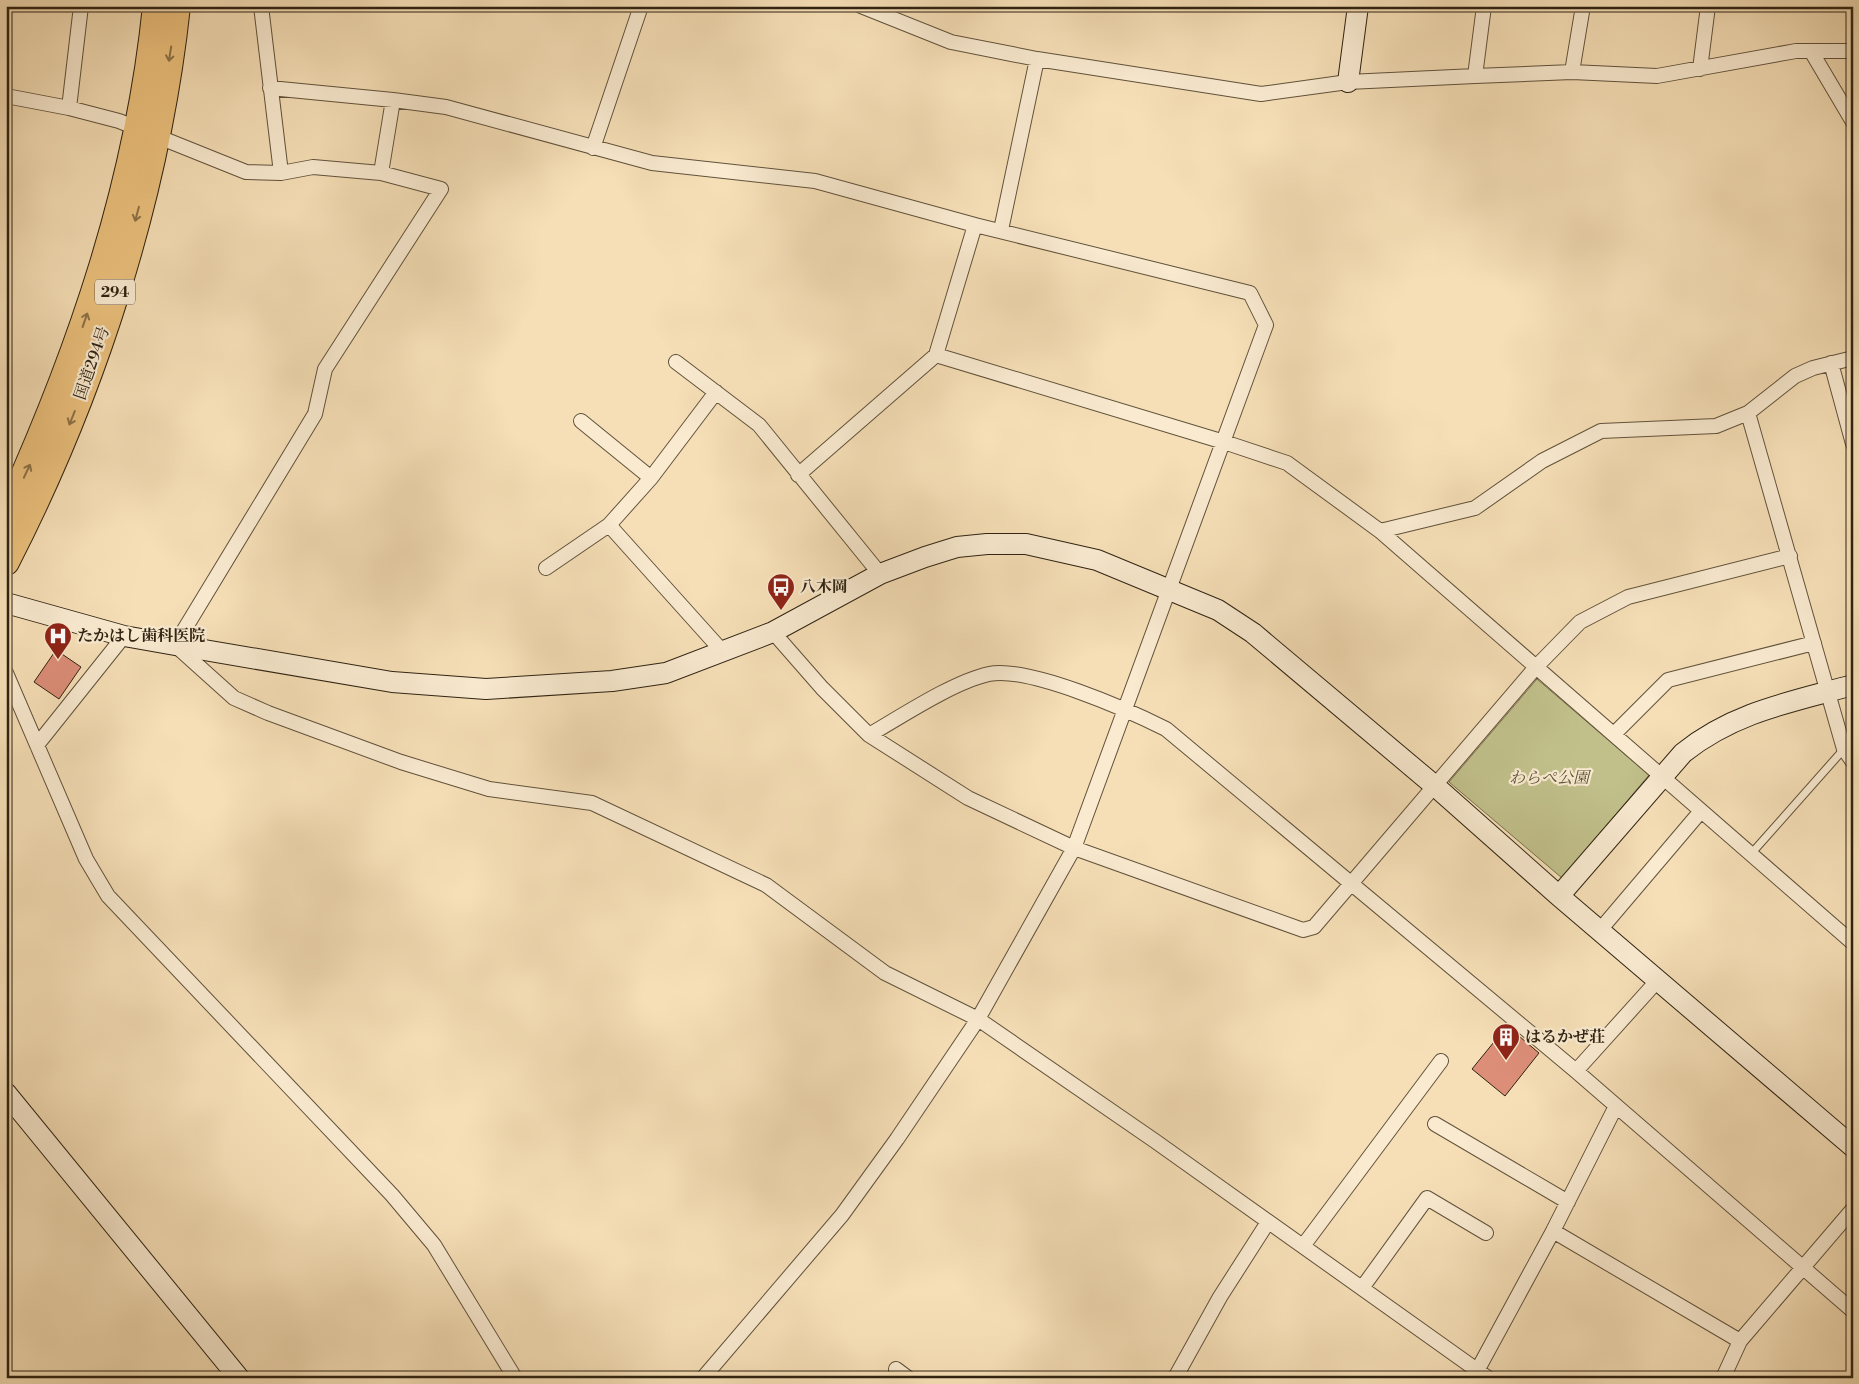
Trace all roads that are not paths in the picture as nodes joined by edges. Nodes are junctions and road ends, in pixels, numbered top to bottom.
1 (81, 6) edge
2 (156, 6) edge
3 (177, 6) edge
4 (261, 6) edge
5 (641, 6) edge
6 (861, 6) edge
7 (1358, 6) edge
8 (1484, 6) edge
9 (1583, 6) edge
10 (1708, 6) edge
11 (1811, 51) junction
12 (1853, 51) edge
13 (1037, 59) junction
14 (1700, 70) junction
15 (1572, 72) junction
16 (1475, 76) junction
17 (1348, 82) junction
18 (270, 88) junction
19 (6, 96) edge
20 (393, 100) junction
21 (70, 108) junction
22 (1853, 122) edge
23 (148, 132) junction
24 (593, 148) junction
25 (281, 173) junction
26 (380, 173) junction
27 (975, 225) junction
28 (1001, 230) junction
29 (936, 355) junction
30 (1853, 358) edge
31 (676, 362) dead end
32 (1831, 363) junction
33 (716, 392) junction
34 (1748, 413) junction
35 (581, 421) dead end
36 (1224, 442) junction
37 (1853, 444) edge
38 (798, 475) junction
39 (651, 478) junction
40 (609, 525) junction
41 (13, 528) edge
42 (1380, 531) junction
43 (1790, 556) junction
44 (6, 562) edge
45 (546, 568) dead end
46 (880, 574) junction
47 (1169, 589) junction
48 (6, 603) edge
49 (773, 632) junction
50 (124, 636) junction
51 (1814, 643) junction
52 (175, 646) junction
53 (723, 652) junction
54 (1536, 666) junction
55 (6, 673) edge
56 (1853, 685) edge
57 (1827, 692) junction
58 (1126, 709) junction
59 (1614, 734) junction
60 (869, 735) junction
61 (37, 744) junction
62 (1844, 749) junction
63 (1853, 762) edge
64 (1662, 777) junction
65 (1435, 786) junction
66 (1701, 812) junction
67 (1074, 848) junction
68 (1750, 856) junction
69 (1351, 884) junction
70 (1559, 896) junction
71 (1600, 930) junction
72 (1853, 944) edge
73 (1658, 980) junction
74 (978, 1019) junction
75 (1441, 1061) dead end
76 (1576, 1071) junction
77 (6, 1093) edge
78 (1616, 1106) junction
79 (1436, 1124) dead end
80 (1853, 1147) edge
81 (1568, 1202) junction
82 (1853, 1209) edge
83 (1268, 1222) junction
84 (1553, 1231) junction
85 (1486, 1233) dead end
86 (1303, 1246) junction
87 (1802, 1269) junction
88 (1362, 1288) junction
89 (1853, 1311) edge
90 (1740, 1340) junction
91 (896, 1369) dead end
92 (1482, 1374) edge
93 (239, 1378) edge
94 (515, 1378) edge
95 (703, 1378) edge
96 (908, 1378) edge
97 (1175, 1378) edge
98 (1722, 1378) edge

1 - 21 street
2 - 23 highway, 国道294号 / 294
3 -> 23 highway, 国道294号 / 294
4 - 18 street
5 - 24 street
6 - 13 street
7 - 17 street
8 - 16 street
9 - 15 street
10 - 14 street
11 - 12 street
11 - 14 street
11 - 22 street
13 - 17 street
13 - 28 street
14 - 15 street
15 - 16 street
16 - 17 street
18 - 20 street
18 - 25 street
19 - 21 street
20 - 24 street
20 - 26 street
21 - 23 street
23 - 25 street
23 - 41 highway, 国道294号 / 294
24 - 27 street
25 - 26 street
26 - 52 street
27 - 28 street
27 - 29 street
28 - 36 street
29 - 36 street
29 - 38 street
30 - 32 street
31 - 33 street
32 - 34 street
32 - 37 street
33 - 38 street
33 - 39 street
34 - 42 street
34 - 43 street
35 - 39 street
36 - 42 street
36 - 47 street
38 - 46 street
39 - 40 street
40 - 45 street
40 - 53 street
41 - 44 highway, 国道294号 / 294
42 - 54 street
43 - 51 street
43 - 54 street
46 - 47 street
46 - 49 street
47 - 58 street
47 - 65 street
48 - 50 street
49 - 53 street
49 - 60 street
50 - 52 street
50 - 61 street
51 - 57 street
51 - 59 street
52 - 53 street
52 - 74 street
54 - 59 street
54 - 65 street
55 - 61 street
56 - 57 street
57 - 62 street
57 - 64 street
58 - 60 street
58 - 67 street
58 - 69 street
59 - 64 street
60 - 67 street
61 - 94 street
62 - 63 street
62 - 68 lane
64 - 66 street
64 - 70 street
65 - 69 street
65 - 70 street
66 - 68 street
66 - 71 street
67 - 69 street
67 - 74 street
68 - 72 street
69 - 76 street
70 - 71 street
71 - 73 street
73 - 76 street
73 - 80 street
74 - 83 street
74 - 95 street
75 - 86 street
76 - 78 street
77 - 93 street
78 - 81 street
78 - 87 street
79 - 81 street
81 - 84 street
82 - 87 street
83 - 86 street
83 - 97 street
84 - 90 street
84 - 92 street
85 - 88 street
86 - 88 street
87 - 89 street
87 - 90 street
88 - 92 street
90 - 98 street
91 - 96 street

